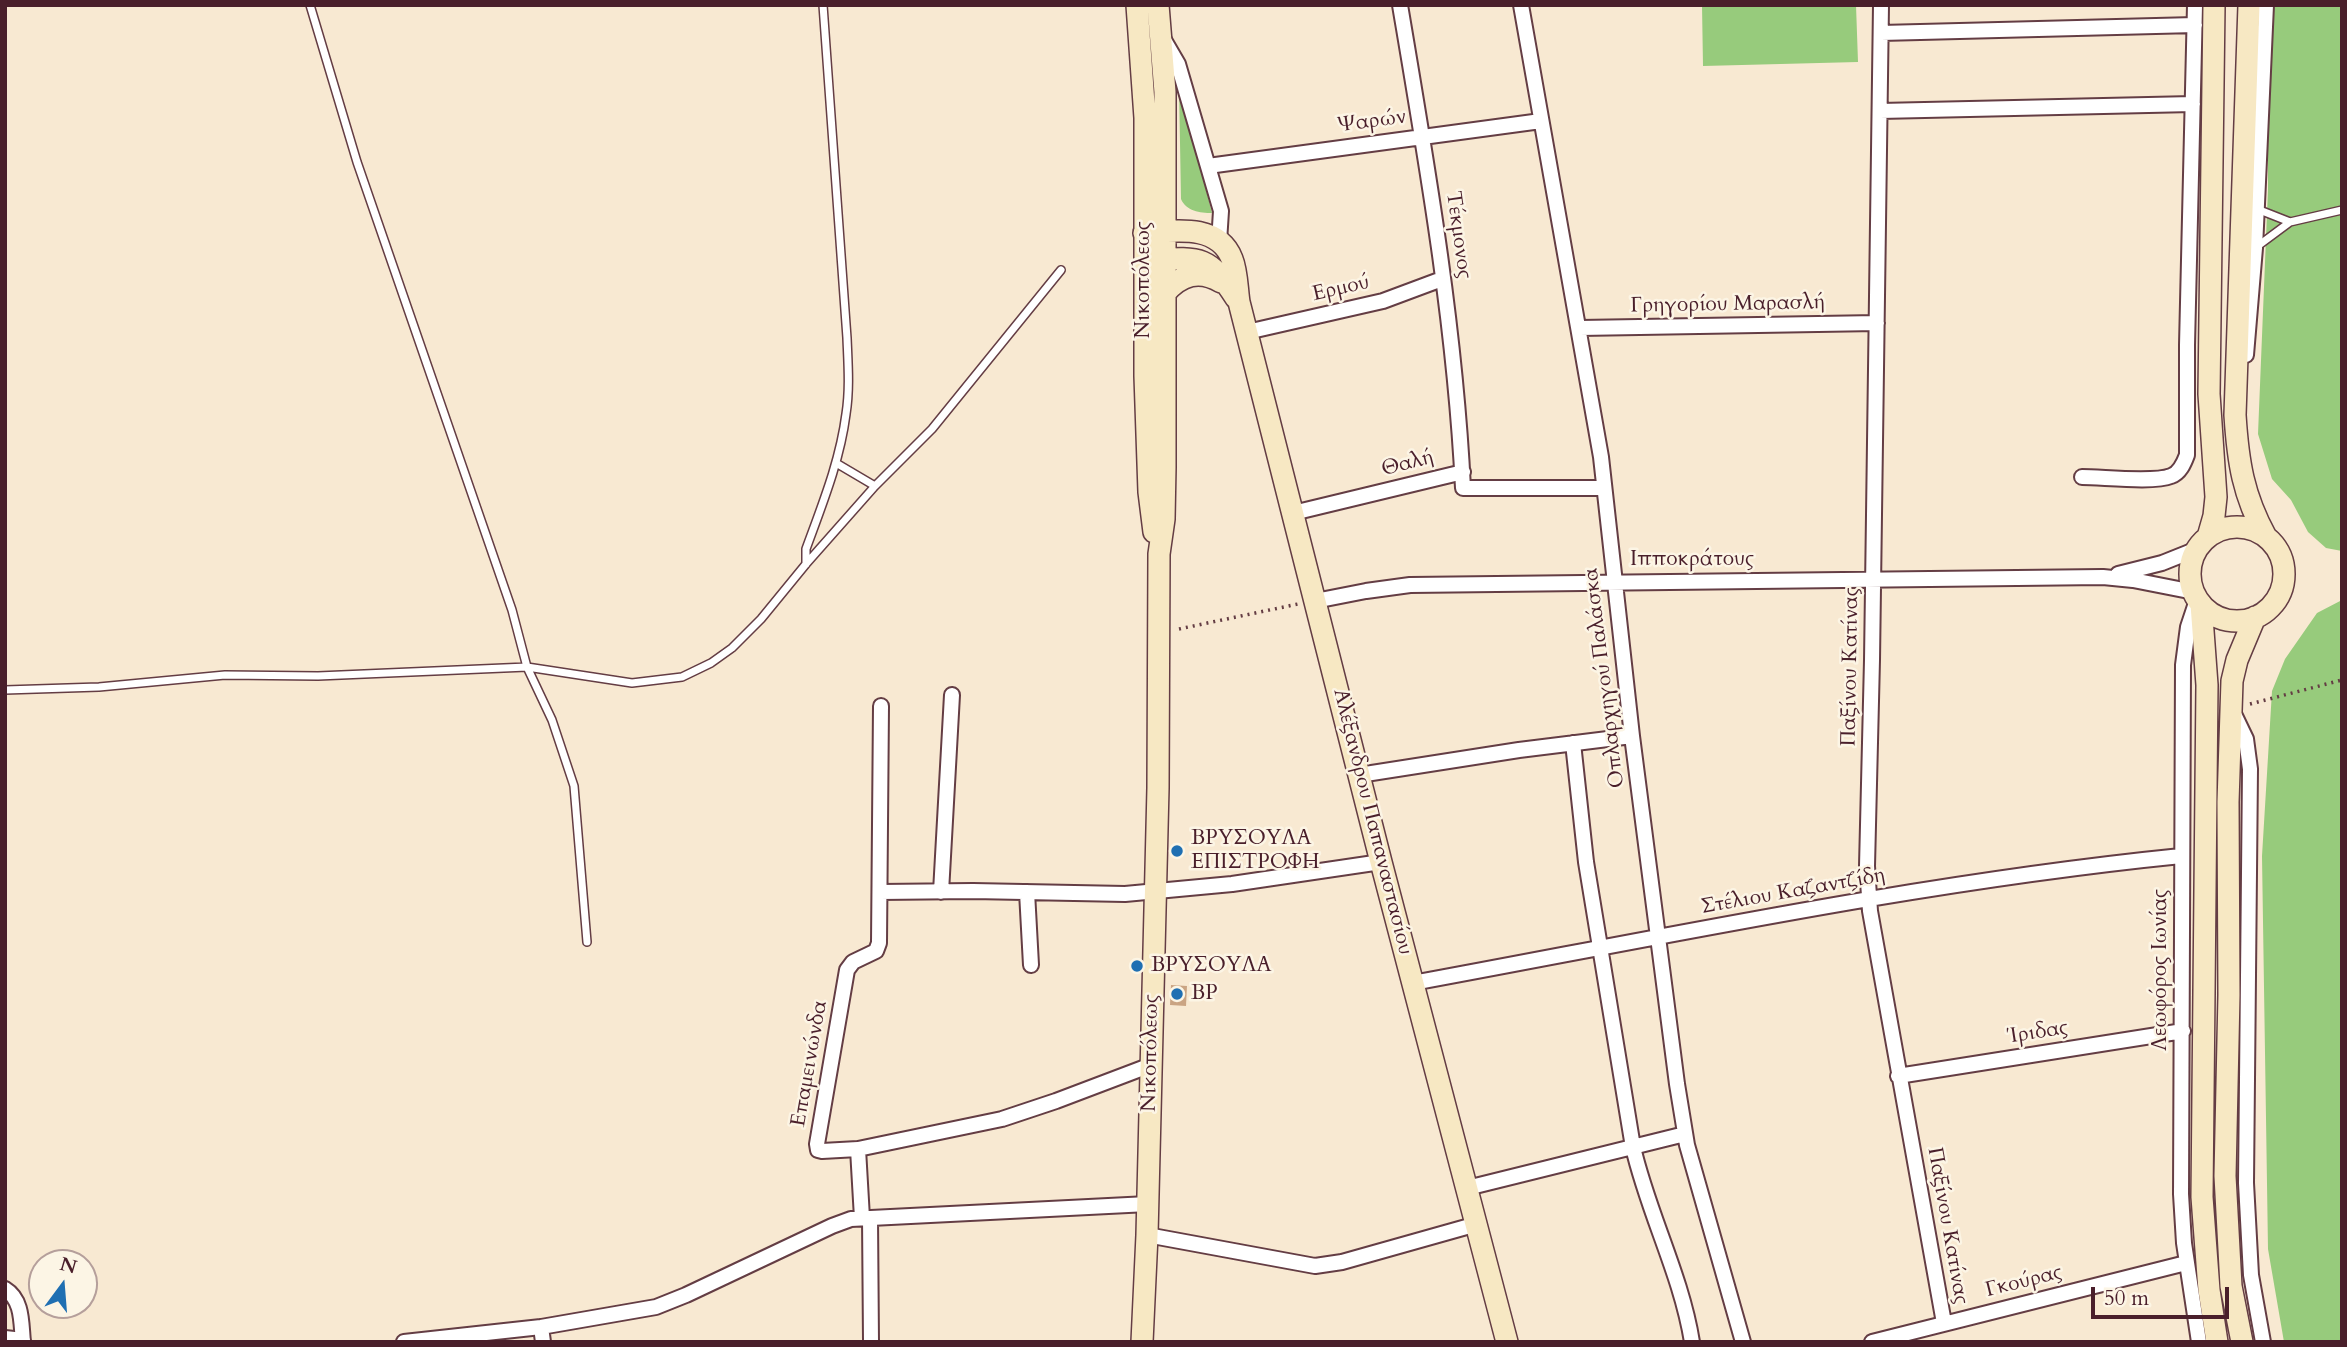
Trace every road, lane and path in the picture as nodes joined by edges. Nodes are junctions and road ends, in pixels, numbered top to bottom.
1 (310, 5) edge
2 (823, 5) edge
3 (1137, 5) edge
4 (1158, 5) edge
5 (1400, 5) edge
6 (1521, 5) edge
7 (1881, 5) edge
8 (2195, 5) edge
9 (2214, 5) edge
10 (2249, 5) edge
11 (2266, 5) edge
12 (2195, 25) junction
13 (1881, 33) junction
14 (1160, 34) junction
15 (2193, 104) junction
16 (1880, 111) junction
17 (1541, 121) junction
18 (1424, 136) junction
19 (1208, 166) junction
20 (2257, 209) junction
21 (2342, 210) edge
22 (2290, 222) junction
23 (1154, 232) junction
24 (1219, 242) junction
25 (2255, 248) junction
26 (1154, 260) junction
27 (1061, 270) dead end
28 (1443, 279) junction
29 (1165, 293) junction
30 (1234, 295) junction
31 (1877, 323) junction
32 (1580, 328) junction
33 (1247, 332) junction
34 (2235, 415) junction
35 (836, 463) junction
36 (1463, 472) junction
37 (2082, 477) dead end
38 (875, 486) junction
39 (1604, 488) junction
40 (1293, 513) junction
41 (2266, 537) junction
42 (2203, 543) junction
43 (1159, 554) junction
44 (806, 564) junction
45 (2103, 577) junction
46 (1873, 580) junction
47 (1615, 581) junction
48 (2198, 598) junction
49 (1315, 601) junction
50 (2255, 617) junction
51 (1159, 633) junction
52 (527, 667) junction
53 (2342, 680) edge
54 (5, 690) edge
55 (952, 695) dead end
56 (881, 706) dead end
57 (2231, 708) junction
58 (1632, 736) junction
59 (1573, 743) junction
60 (1359, 775) junction
61 (2181, 856) junction
62 (1381, 862) junction
63 (880, 892) junction
64 (942, 892) junction
65 (1027, 892) junction
66 (1156, 893) junction
67 (1869, 900) junction
68 (1657, 937) junction
69 (587, 942) dead end
70 (1601, 949) junction
71 (1031, 965) dead end
72 (1413, 983) junction
73 (2183, 1031) junction
74 (1151, 1065) junction
75 (1898, 1076) junction
76 (1685, 1134) junction
77 (1633, 1147) junction
78 (858, 1149) junction
79 (1467, 1188) junction
80 (1148, 1205) junction
81 (866, 1218) junction
82 (1477, 1224) junction
83 (1147, 1235) junction
84 (2186, 1263) junction
85 (5, 1289) edge
86 (1944, 1323) junction
87 (542, 1335) edge
88 (5, 1338) edge
89 (23, 1341) edge
90 (404, 1342) edge
91 (871, 1342) edge
92 (1142, 1342) edge
93 (1507, 1342) edge
94 (1692, 1342) edge
95 (1743, 1342) edge
96 (1872, 1342) edge
97 (2199, 1342) edge
98 (2217, 1342) edge
99 (2242, 1342) edge
100 (2263, 1342) edge

1 - 52 lane
2 - 35 lane
3 - 23 main road, Νικοπόλεως
4 - 14 main road, Νικοπόλεως
5 - 18 street, Τέκμονος
6 - 17 street, Οπλαρχηγού Παλάσκα
7 - 13 street, Παξίνου Κατίνας
8 - 12 street
9 - 42 main road
10 - 34 main road
11 - 20 street
12 - 13 street
12 - 15 street
13 - 16 street, Παξίνου Κατίνας
14 - 19 street
14 - 23 main road, Νικοπόλεως
15 - 16 street
15 - 37 street
16 - 31 street, Παξίνου Κατίνας
17 - 18 street, Ψαρών
17 - 32 street, Οπλαρχηγού Παλάσκα
18 - 19 street, Ψαρών
18 - 28 street, Τέκμονος
19 - 24 street
20 - 22 lane
20 - 25 street
21 - 22 lane
22 - 25 lane
23 - 24 main road
23 - 26 main road, Νικοπόλεως
24 - 30 main road, Αλέξανδρου Παπαναστασίου
25 - 34 street
26 - 29 main road, Νικοπόλεως
26 - 30 main road
26 - 43 main road, Νικοπόλεως
27 - 38 lane
28 - 33 street, Ερμού
28 - 36 street, Τέκμονος
29 - 30 main road
29 - 43 main road, Νικοπόλεως
30 - 33 main road, Αλέξανδρου Παπαναστασίου
31 - 32 street, Γρηγορίου Μαρασλή
31 - 46 street, Παξίνου Κατίνας
32 - 39 street, Οπλαρχηγού Παλάσκα
33 - 40 main road, Αλέξανδρου Παπαναστασίου
34 - 41 main road
35 - 38 lane
35 - 44 lane
36 - 39 street, Θαλή
36 - 40 street, Θαλή
38 - 44 lane
39 - 47 street, Οπλαρχηγού Παλάσκα
40 - 49 main road, Αλέξανδρου Παπαναστασίου
41 - 42 main road
41 - 50 main road
42 - 45 street, Ιπποκράτους
42 - 48 main road
43 - 51 main road, Νικοπόλεως
44 - 52 lane
45 - 46 street, Ιπποκράτους
45 - 48 street, Ιπποκράτους
46 - 47 street, Ιπποκράτους
46 - 67 street, Παξίνου Κατίνας
47 - 49 street, Ιπποκράτους
47 - 58 street, Οπλαρχηγού Παλάσκα
48 - 50 main road
48 - 61 street, Λεωφόρος Ιωνίας
48 - 98 main road
49 - 51 path
49 - 60 main road, Αλέξανδρου Παπαναστασίου
50 - 57 main road
51 - 66 main road, Νικοπόλεως
52 - 54 lane
52 - 69 lane
53 - 57 path
55 - 64 street
56 - 63 street
57 - 99 main road
57 - 100 street
58 - 59 street
58 - 68 street, Οπλαρχηγού Παλάσκα
59 - 60 street
59 - 70 street, Οπλαρχηγού Παλάσκα
60 - 62 main road, Αλέξανδρου Παπαναστασίου
61 - 67 street, Στέλιου Καζαντζίδη
61 - 73 street, Λεωφόρος Ιωνίας
62 - 66 street
62 - 72 main road, Αλέξανδρου Παπαναστασίου
63 - 64 street
63 - 78 street, Επαμεινώνδα
64 - 65 street
65 - 66 street
65 - 71 street
66 - 74 main road, Νικοπόλεως
67 - 68 street, Στέλιου Καζαντζίδη
67 - 75 street, Παξίνου Κατίνας
68 - 70 street, Στέλιου Καζαντζίδη
68 - 76 street, Οπλαρχηγού Παλάσκα
70 - 72 street, Στέλιου Καζαντζίδη
70 - 77 street, Οπλαρχηγού Παλάσκα
72 - 79 main road, Αλέξανδρου Παπαναστασίου
73 - 75 street, Ίριδας
73 - 84 street, Λεωφόρος Ιωνίας
74 - 78 street
74 - 80 main road, Νικοπόλεως
75 - 86 street, Παξίνου Κατίνας
76 - 77 street
76 - 95 street, Οπλαρχηγού Παλάσκα
77 - 79 street
77 - 94 street, Οπλαρχηγού Παλάσκα
78 - 81 street
79 - 82 main road, Αλέξανδρου Παπαναστασίου
80 - 81 street
80 - 83 main road, Νικοπόλεως
81 - 87 street
81 - 91 street
82 - 83 street
82 - 93 main road, Αλέξανδρου Παπαναστασίου
83 - 92 main road, Νικοπόλεως
84 - 86 street, Γκούρας
84 - 97 street, Λεωφόρος Ιωνίας
85 - 89 street
86 - 96 street, Γκούρας
87 - 90 street
88 - 89 street

